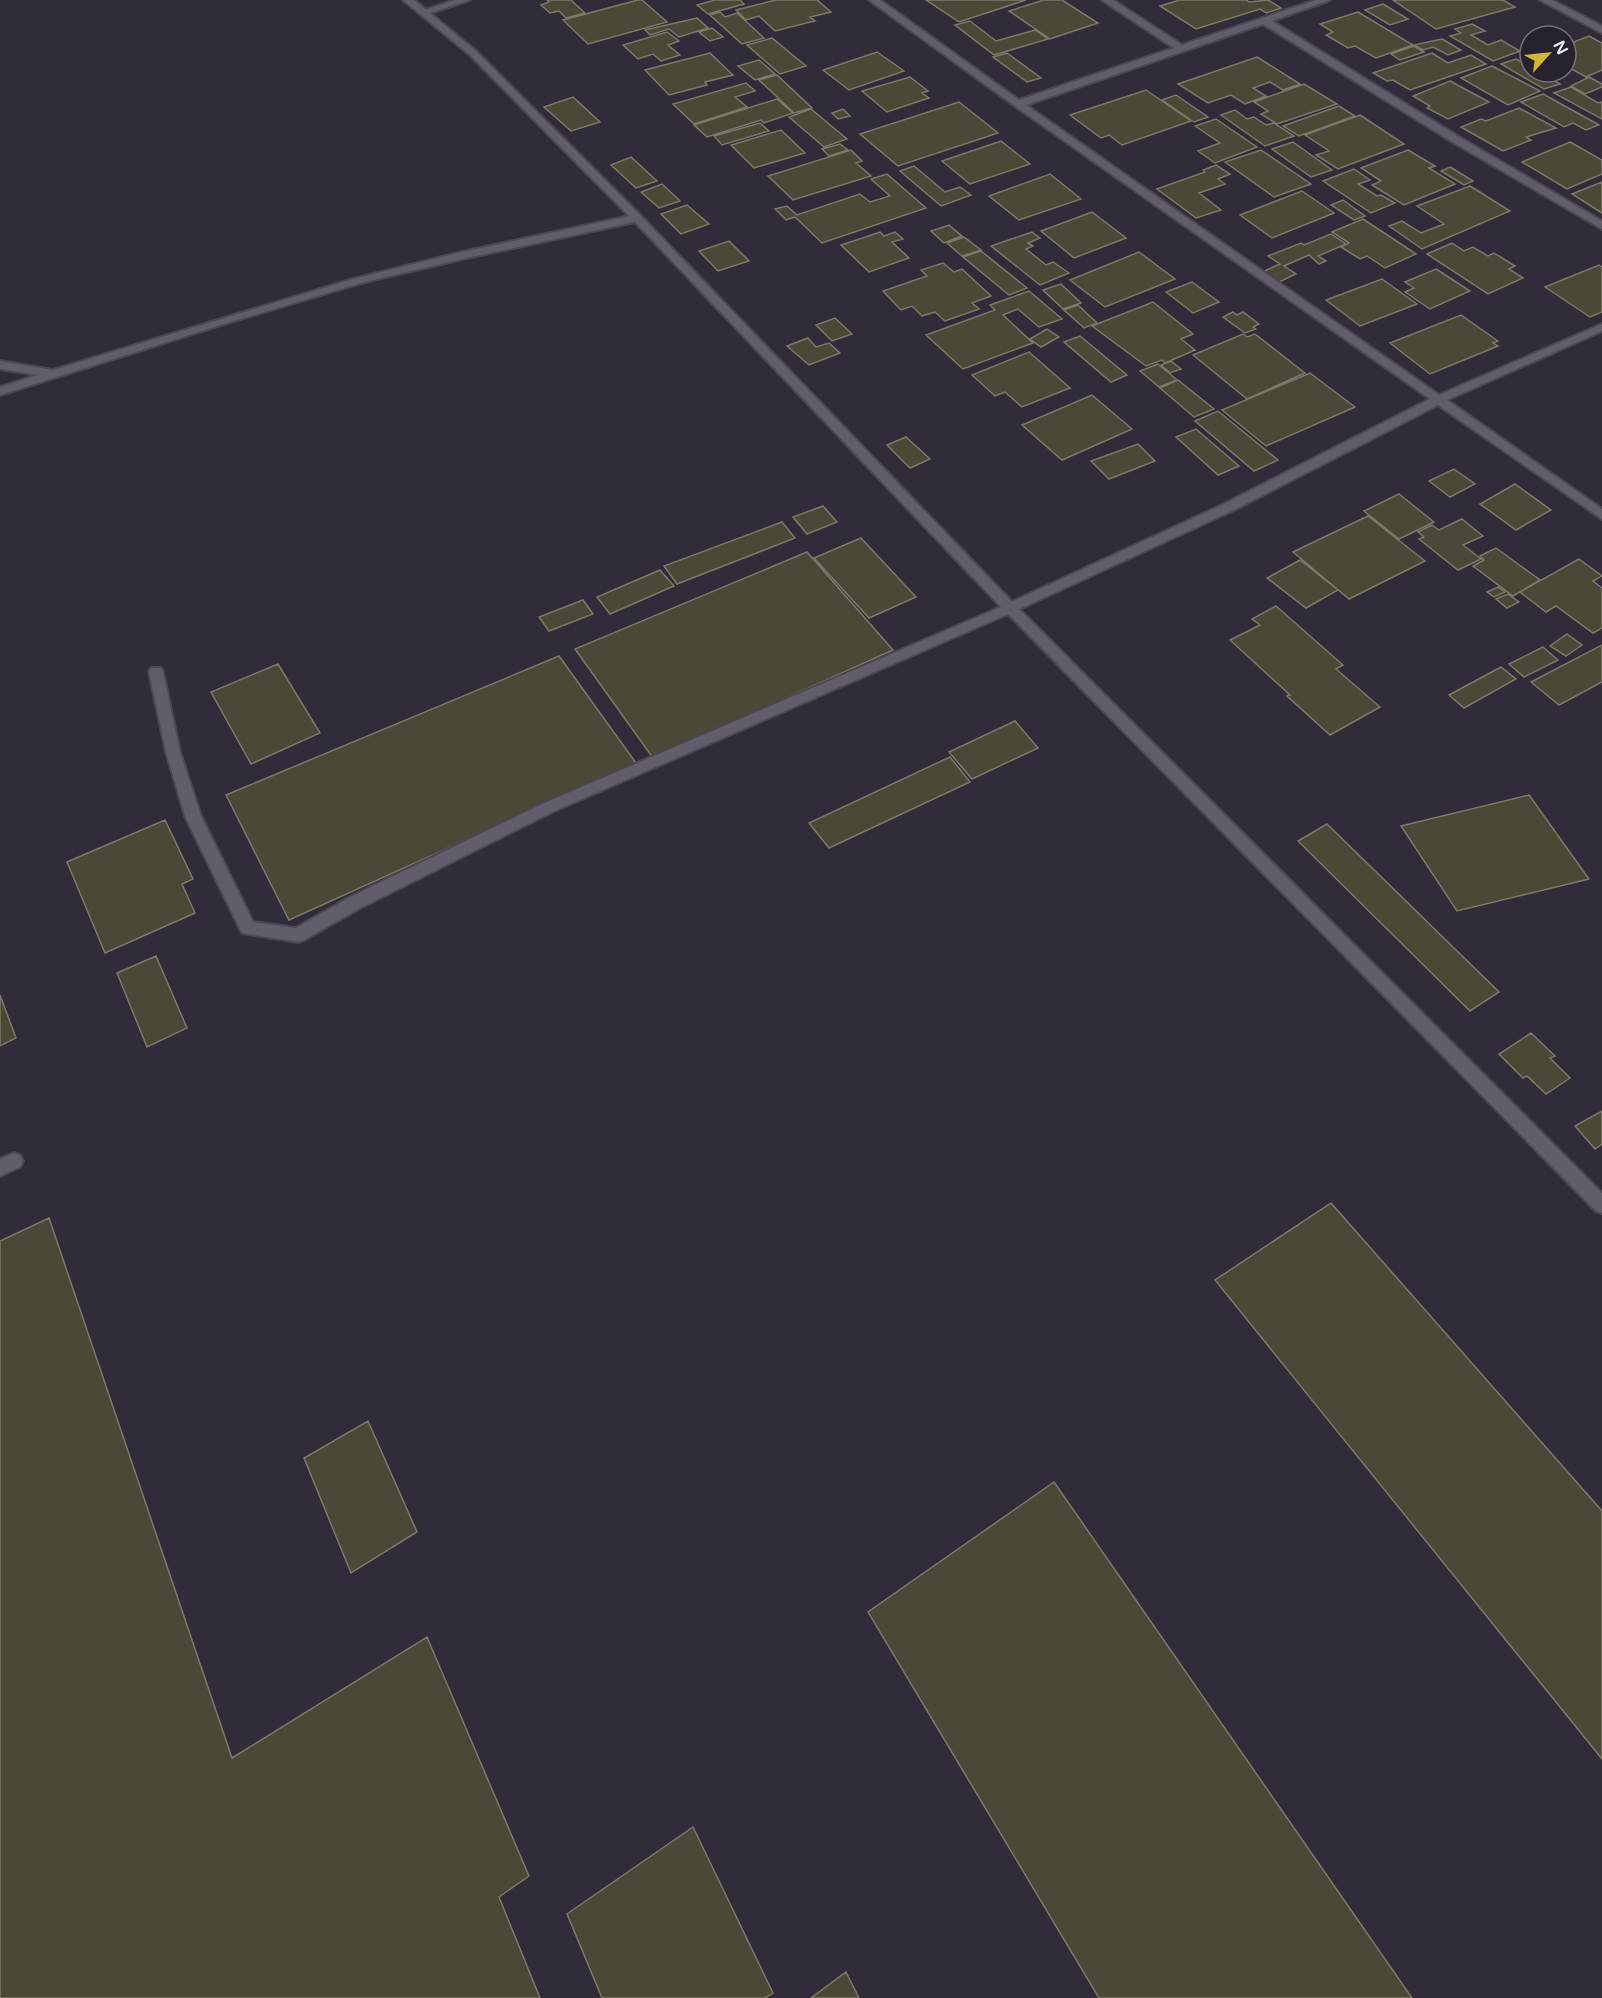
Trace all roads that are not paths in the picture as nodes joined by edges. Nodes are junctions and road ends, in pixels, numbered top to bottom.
1 (408, 0) edge
2 (465, 0) edge
3 (874, 0) edge
4 (1107, 0) edge
5 (1325, 0) edge
6 (1545, 0) edge
7 (424, 12) junction
8 (1265, 21) junction
9 (1602, 30) edge
10 (1180, 48) junction
11 (1018, 104) junction
12 (637, 218) junction
13 (1602, 226) edge
14 (1602, 327) edge
15 (0, 365) edge
16 (54, 374) junction
17 (0, 391) edge
18 (1438, 400) junction
19 (1602, 515) edge
20 (1010, 608) junction
21 (156, 672) dead end
22 (1602, 1205) edge

1 - 7 street
2 - 7 street
3 - 11 street
4 - 10 street
5 - 8 street
6 - 9 street
7 - 12 street
8 - 10 street
8 - 13 street
10 - 11 street
11 - 18 street
12 - 16 street
12 - 20 street
14 - 18 street
15 - 16 street
16 - 17 street
18 - 19 street
18 - 20 street
20 - 21 street
20 - 22 street

